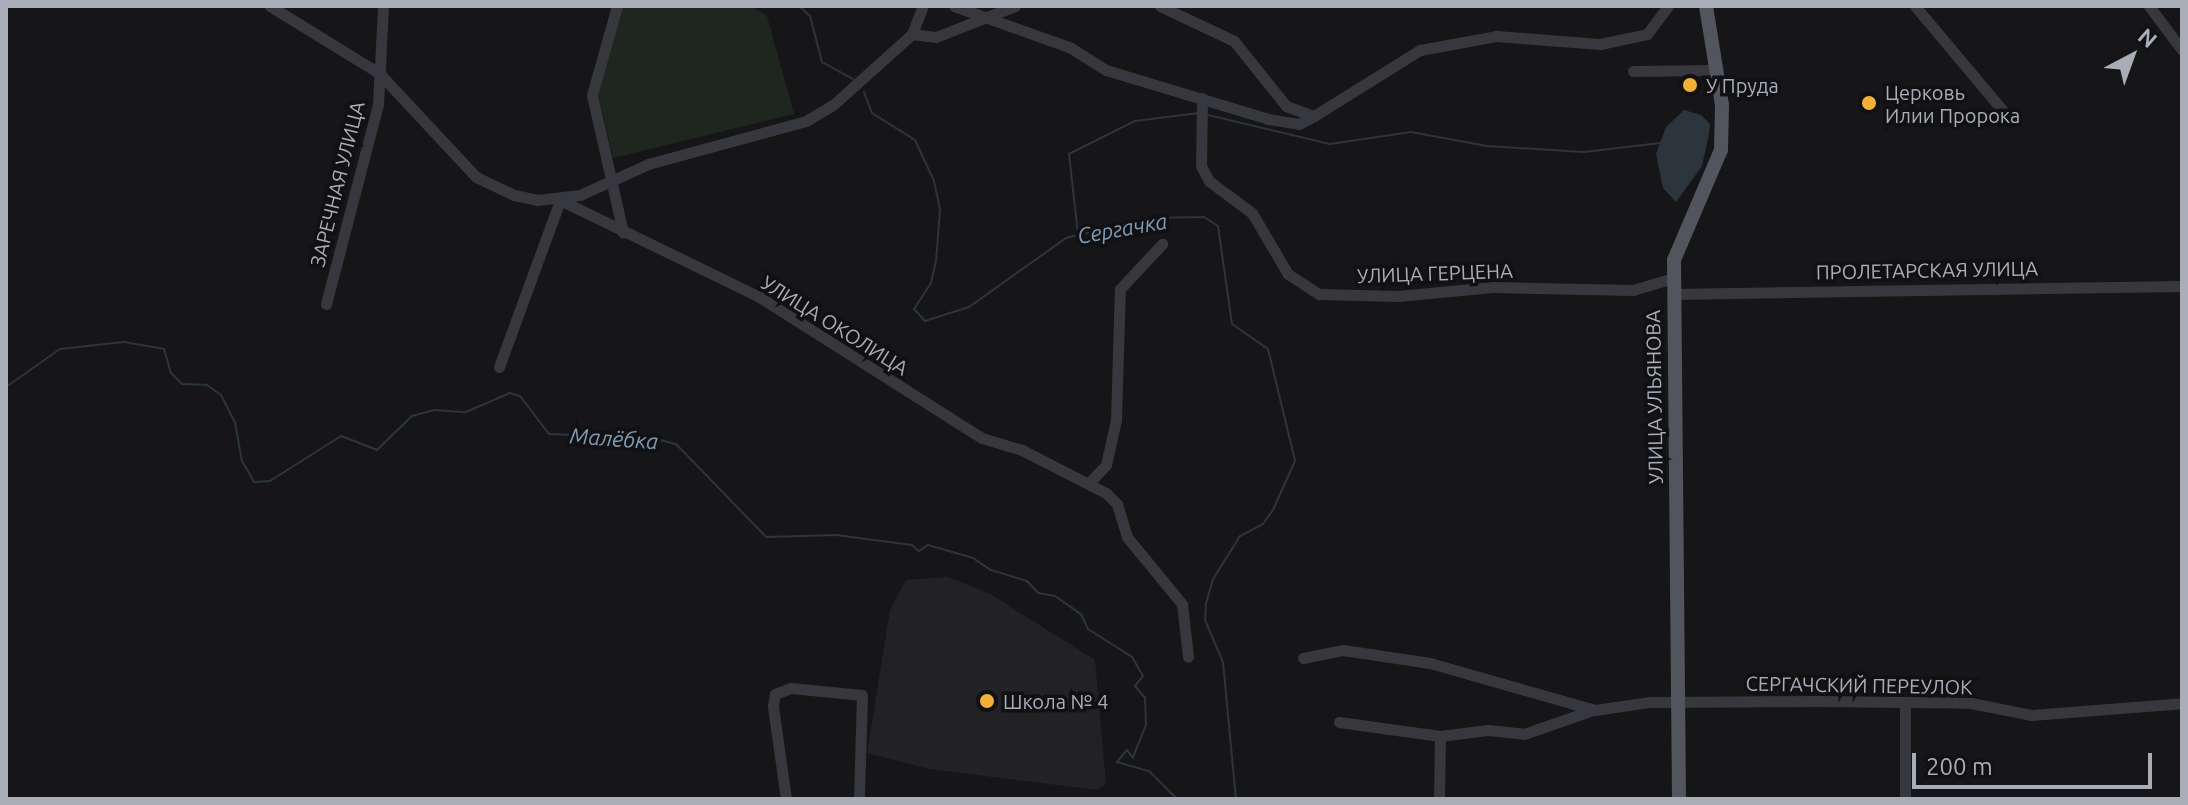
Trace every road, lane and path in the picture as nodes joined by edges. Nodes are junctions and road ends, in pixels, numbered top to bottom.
1 (270, 6) edge
2 (383, 6) edge
3 (617, 6) edge
4 (923, 6) edge
5 (954, 6) edge
6 (1015, 6) edge
7 (1160, 6) edge
8 (1668, 6) edge
9 (1706, 6) edge
10 (1915, 6) edge
11 (2149, 6) edge
12 (985, 17) junction
13 (912, 34) junction
14 (2182, 50) edge
15 (1716, 70) junction
16 (1633, 71) dead end
17 (379, 73) junction
18 (1202, 98) junction
19 (1314, 116) junction
20 (1994, 121) dead end
21 (614, 179) junction
22 (560, 200) junction
23 (623, 233) junction
24 (1162, 244) dead end
25 (1673, 286) junction
26 (2182, 286) edge
27 (326, 304) dead end
28 (499, 367) dead end
29 (1089, 483) junction
30 (1188, 657) dead end
31 (1303, 658) dead end
32 (1678, 701) junction
33 (1905, 702) junction
34 (2182, 703) edge
35 (1595, 710) junction
36 (1339, 722) dead end
37 (1440, 736) junction
38 (786, 799) edge
39 (859, 799) edge
40 (1439, 799) edge
41 (1679, 799) edge
42 (1905, 799) edge

1 - 17 street
2 - 17 street, ЗАРЕЧНАЯ УЛИЦА
3 - 21 street
4 - 13 street
5 - 12 street
6 - 12 street
7 - 19 street
8 - 19 street
9 - 15 main road, УЛИЦА УЛЬЯНОВА
10 - 20 street
11 - 14 street
12 - 13 street
12 - 18 street
13 - 21 street
15 - 16 street
15 - 25 main road, УЛИЦА УЛЬЯНОВА
17 - 22 street
17 - 27 street, ЗАРЕЧНАЯ УЛИЦА
18 - 19 street
18 - 25 street, УЛИЦА ГЕРЦЕНА
21 - 22 street
21 - 23 street
22 - 23 street, УЛИЦА ОКОЛИЦА
22 - 28 street
23 - 29 street, УЛИЦА ОКОЛИЦА
24 - 29 street
25 - 26 street, ПРОЛЕТАРСКАЯ УЛИЦА
25 - 32 main road, УЛИЦА УЛЬЯНОВА
29 - 30 street, УЛИЦА ОКОЛИЦА
31 - 35 street
32 - 33 street, СЕРГАЧСКИЙ ПЕРЕУЛОК
32 - 35 street, СЕРГАЧСКИЙ ПЕРЕУЛОК
32 - 41 main road, УЛИЦА УЛЬЯНОВА
33 - 34 street, СЕРГАЧСКИЙ ПЕРЕУЛОК
33 - 42 street
35 - 37 street
36 - 37 street
37 - 40 street
38 - 39 street

